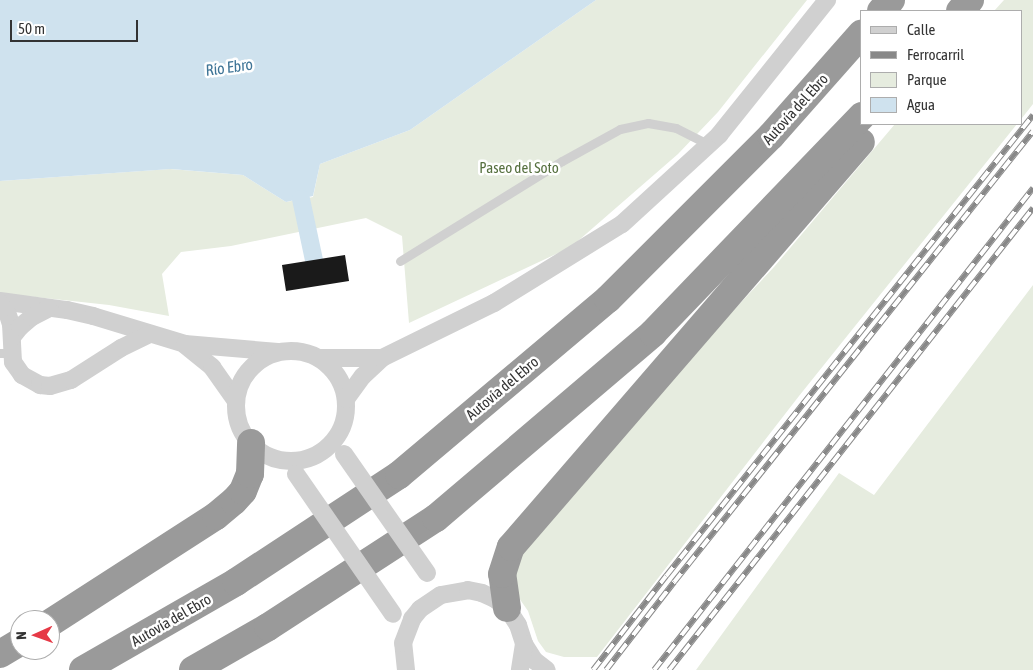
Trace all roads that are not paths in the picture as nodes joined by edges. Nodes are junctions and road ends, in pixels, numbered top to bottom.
1 (827, 0) edge
2 (891, 0) edge
3 (972, 0) edge
4 (882, 10) edge
5 (961, 10) edge
6 (860, 35) edge
7 (860, 118) edge
8 (875, 125) edge
9 (708, 144) junction
10 (400, 261) dead end
11 (0, 302) edge
12 (48, 309) junction
13 (150, 334) junction
14 (185, 344) junction
15 (8, 348) edge
16 (278, 352) junction
17 (318, 358) junction
18 (382, 358) junction
19 (346, 399) junction
20 (236, 401) junction
21 (338, 434) junction
22 (250, 442) junction
23 (281, 460) junction
24 (453, 591) junction
25 (506, 608) junction
26 (60, 617) edge
27 (404, 643) junction
28 (524, 644) junction
29 (83, 670) edge
30 (193, 670) edge
31 (406, 670) edge
32 (520, 670) edge
33 (547, 670) edge

1 - 9 street
2 - 4 highway
3 - 5 highway
6 - 29 highway, Autovía del Ebro
7 - 30 highway
8 - 25 highway
9 - 10 lane
9 - 18 street
11 - 12 street
11 - 15 street
12 - 13 street
12 - 15 street
13 - 14 street
13 - 15 street
14 - 16 street
14 - 20 street
16 - 17 street
16 - 20 street
17 - 18 street
17 - 19 street
18 - 19 street
19 - 21 street
20 - 22 street
21 - 23 street
21 - 24 street, bridge
22 - 23 street
22 - 26 highway
23 - 27 street, bridge
24 - 25 street
24 - 27 street
25 - 28 street
27 - 31 street
28 - 32 street
28 - 33 street

